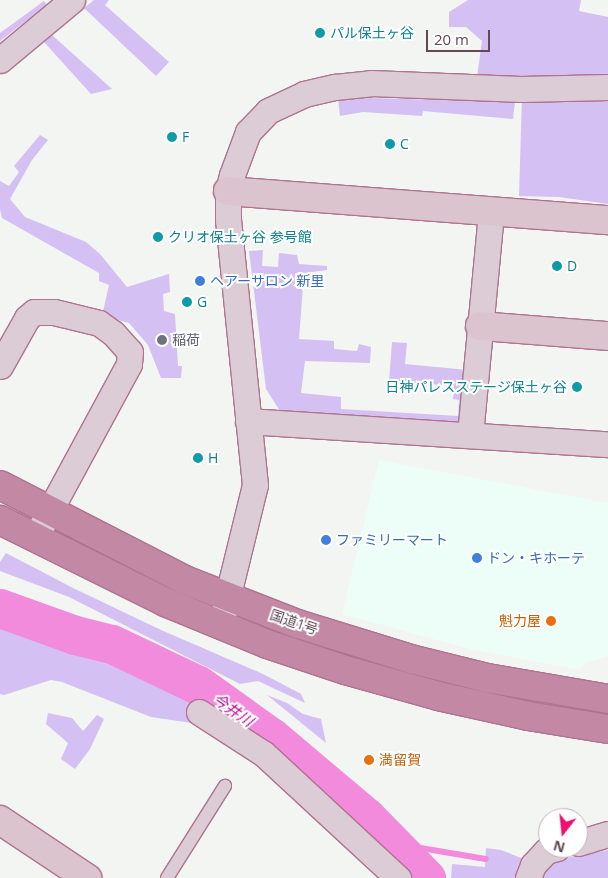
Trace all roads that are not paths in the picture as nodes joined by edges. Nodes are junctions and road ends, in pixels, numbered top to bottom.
1 (72, 0) edge
2 (0, 60) edge
3 (608, 87) edge
4 (228, 191) junction
5 (491, 211) junction
6 (608, 220) edge
7 (480, 326) junction
8 (608, 336) edge
9 (0, 366) edge
10 (248, 420) junction
11 (470, 435) junction
12 (608, 444) edge
13 (0, 485) edge
14 (51, 512) junction
15 (0, 520) edge
16 (35, 538) junction
17 (227, 597) junction
18 (220, 625) junction
19 (608, 700) edge
20 (199, 712) dead end
21 (608, 729) edge
22 (225, 786) dead end
23 (0, 820) edge
24 (608, 834) edge
25 (588, 840) edge
26 (540, 858) edge
27 (87, 878) edge
28 (167, 878) edge
29 (398, 878) edge
30 (528, 878) edge

1 - 2 street
3 - 4 street
4 - 5 street
4 - 10 street
5 - 6 street
5 - 7 street
7 - 8 street
7 - 11 street
9 - 14 street
10 - 11 street
10 - 17 street
11 - 12 street
13 - 14 highway, 国道1号
14 - 16 street
14 - 17 highway, 国道1号
15 - 16 highway
16 - 18 highway
17 - 18 street
17 - 19 highway, 国道1号
18 - 21 highway
20 - 29 street
22 - 28 lane
23 - 27 street
24 - 25 street
26 - 30 street

